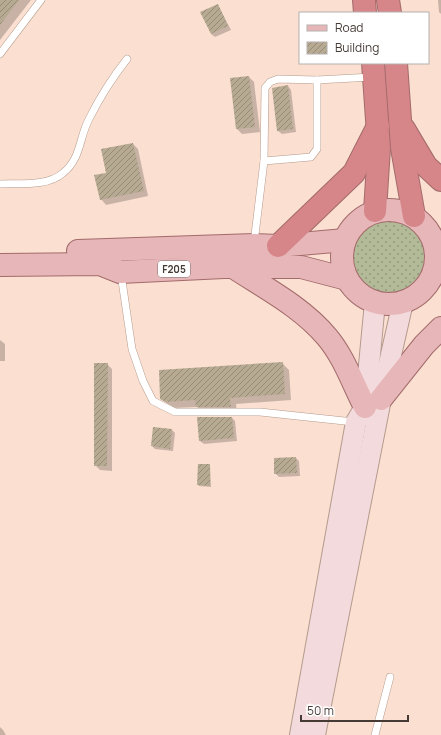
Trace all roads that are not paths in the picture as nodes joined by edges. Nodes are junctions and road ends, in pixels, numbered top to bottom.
1 (41, 0) edge
2 (364, 0) edge
3 (388, 0) edge
4 (366, 12) edge
5 (390, 12) edge
6 (0, 54) edge
7 (127, 59) dead end
8 (396, 64) edge
9 (374, 70) edge
10 (317, 80) junction
11 (400, 118) junction
12 (378, 126) junction
13 (264, 161) junction
14 (441, 180) edge
15 (0, 184) edge
16 (375, 211) junction
17 (426, 222) edge
18 (345, 240) junction
19 (254, 245) junction
20 (278, 246) junction
21 (0, 253) edge
22 (0, 265) edge
23 (233, 267) junction
24 (120, 272) junction
25 (347, 279) junction
26 (441, 286) edge
27 (411, 298) junction
28 (375, 302) junction
29 (441, 328) edge
30 (367, 409) junction
31 (390, 677) dead end
32 (300, 735) edge
33 (315, 735) edge
34 (375, 735) edge

1 - 6 lane
2 - 4 highway
3 - 5 highway
7 - 15 lane
8 - 11 highway
9 - 10 lane
9 - 12 highway
10 - 13 lane
10 - 13 lane
11 - 14 highway
11 - 17 highway
12 - 16 highway
12 - 20 highway
13 - 19 lane
16 - 17 main road
16 - 18 main road
17 - 27 main road
18 - 20 main road, F205
18 - 25 main road
19 - 20 main road, F205
19 - 21 main road, F205
22 - 24 main road, F205
23 - 24 main road, F205
23 - 25 main road, F205
23 - 30 main road
24 - 30 lane
25 - 28 main road
26 - 27 main road
27 - 28 main road
27 - 30 main road
28 - 30 main road
29 - 30 main road
30 - 32 main road
30 - 33 main road
31 - 34 lane

